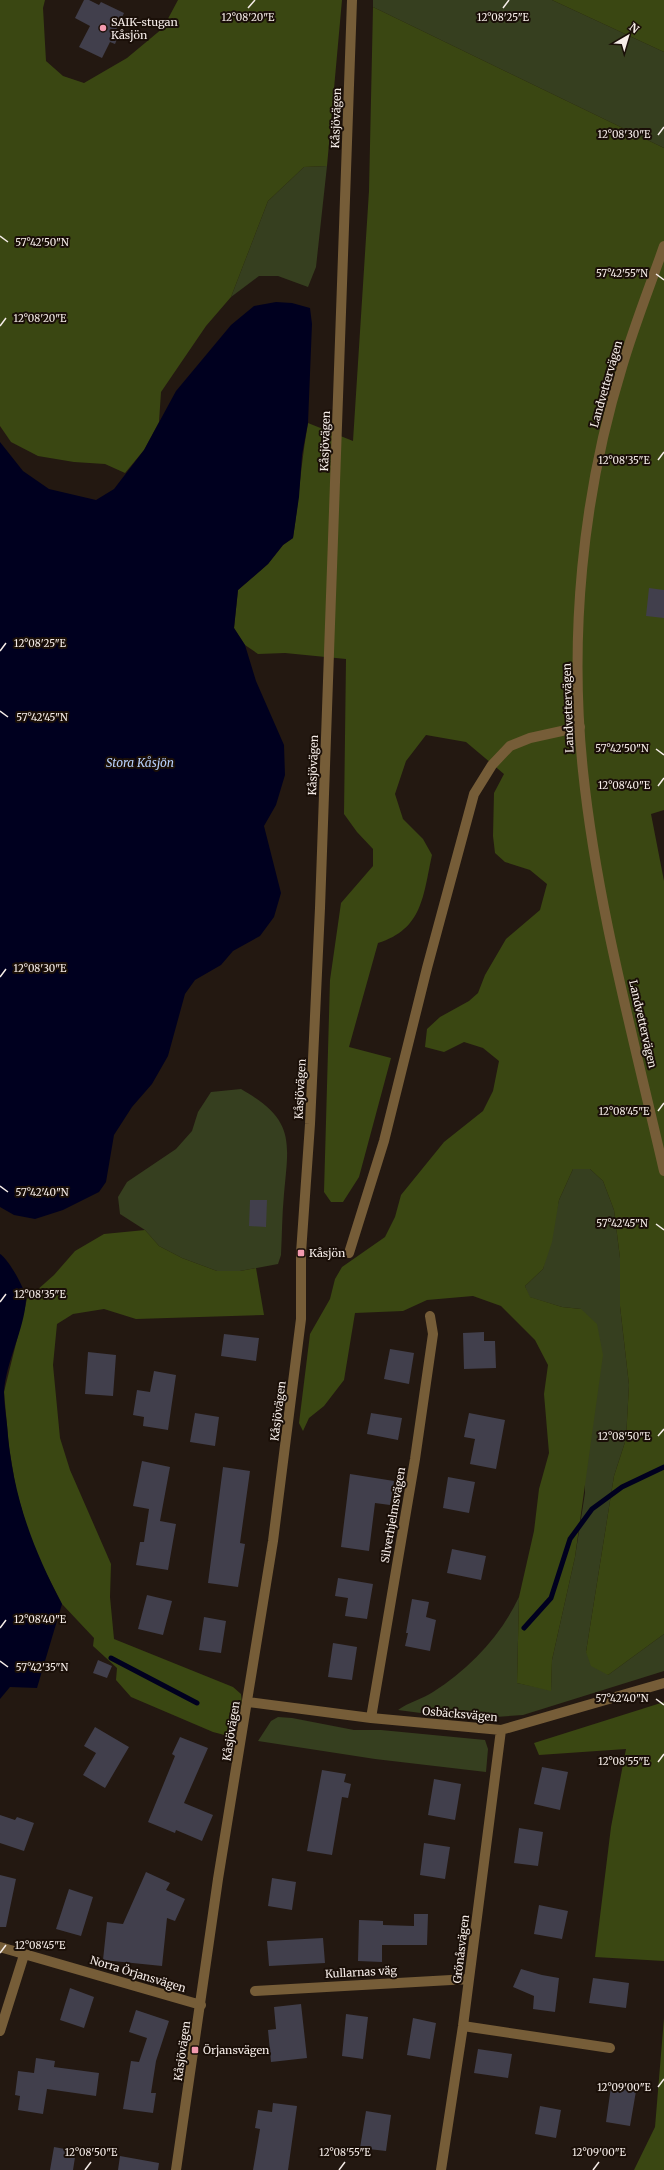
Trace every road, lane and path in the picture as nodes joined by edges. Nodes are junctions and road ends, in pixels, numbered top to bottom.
1 (352, 0) edge
2 (664, 246) edge
3 (580, 727) junction
4 (664, 1171) edge
5 (349, 1253) dead end
6 (430, 1316) dead end
7 (664, 1683) edge
8 (248, 1702) junction
9 (371, 1718) junction
10 (501, 1730) junction
11 (0, 1947) edge
12 (24, 1955) junction
13 (469, 1979) junction
14 (255, 1990) dead end
15 (201, 2004) junction
16 (464, 2026) junction
17 (0, 2031) edge
18 (610, 2048) dead end
19 (176, 2170) edge
20 (441, 2170) edge

1 - 8 street, Kåsjövägen
2 - 3 street, Landvettervägen
3 - 4 street, Landvettervägen
3 - 5 street
6 - 9 street, Silverhjelmsvägen
7 - 10 street, Osbäcksvägen
8 - 9 street, Osbäcksvägen
8 - 15 street, Kåsjövägen
9 - 10 street, Osbäcksvägen
10 - 13 street, Grönåsvägen
11 - 12 street, Norra Örjansvägen
12 - 15 street, Norra Örjansvägen
12 - 17 street
13 - 14 street, Kullarnas väg
13 - 16 street, Grönåsvägen
15 - 19 street, Kåsjövägen
16 - 18 street
16 - 20 street, Grönåsvägen

